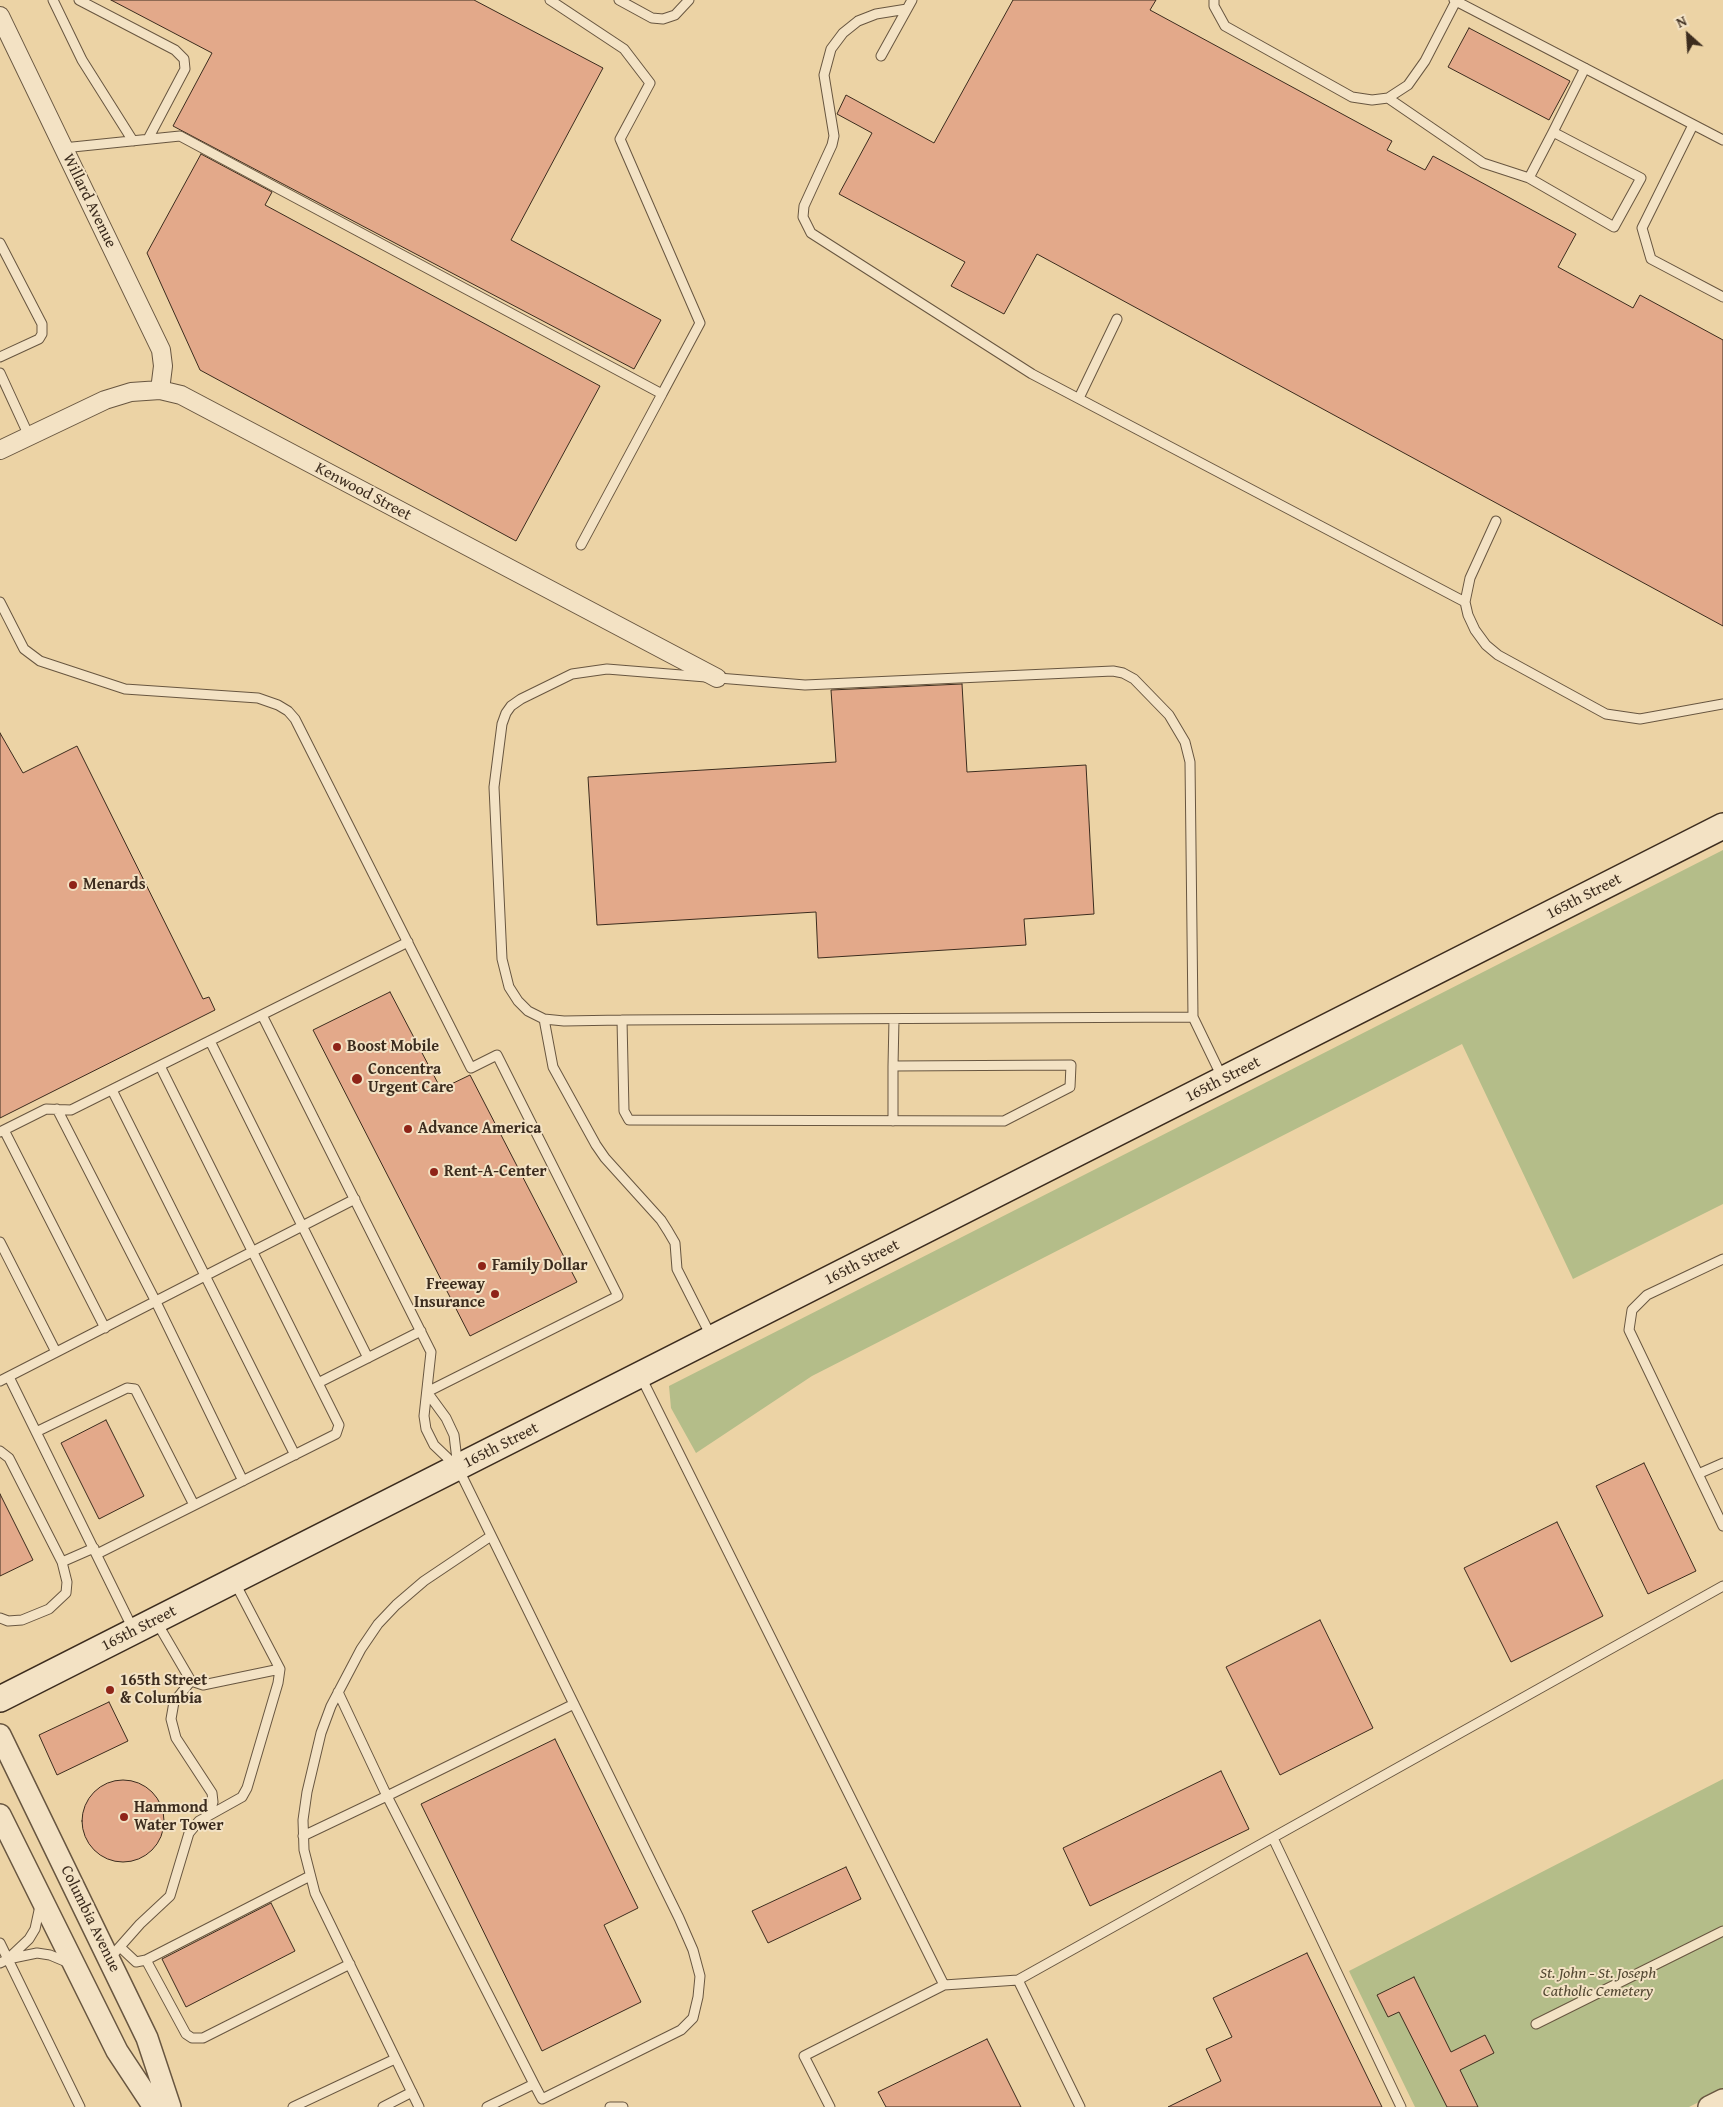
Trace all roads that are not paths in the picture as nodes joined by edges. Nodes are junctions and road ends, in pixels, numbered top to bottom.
1 (53, 0) edge
2 (79, 0) edge
3 (550, 0) edge
4 (619, 0) edge
5 (688, 0) edge
6 (912, 0) edge
7 (1214, 0) edge
8 (1455, 0) edge
9 (907, 9) junction
10 (0, 16) edge
11 (881, 56) dead end
12 (1585, 68) junction
13 (1388, 98) junction
14 (1693, 125) junction
15 (1553, 132) junction
16 (148, 139) junction
17 (1723, 140) edge
18 (133, 141) junction
19 (63, 148) junction
20 (1529, 178) junction
21 (0, 243) edge
22 (1723, 298) edge
23 (1117, 319) dead end
24 (0, 357) edge
25 (0, 373) edge
26 (160, 390) junction
27 (662, 394) junction
28 (1079, 398) junction
29 (29, 436) junction
30 (0, 450) edge
31 (1496, 521) dead end
32 (581, 545) dead end
33 (0, 602) edge
34 (1465, 602) junction
35 (718, 678) junction
36 (1723, 704) edge
37 (1723, 826) edge
38 (408, 942) junction
39 (262, 1015) junction
40 (1193, 1017) junction
41 (544, 1019) junction
42 (894, 1019) junction
43 (622, 1020) junction
44 (210, 1041) junction
45 (160, 1066) junction
46 (893, 1066) junction
47 (1224, 1080) junction
48 (112, 1090) junction
49 (58, 1109) junction
50 (893, 1121) junction
51 (2, 1131) edge
52 (355, 1200) junction
53 (302, 1226) junction
54 (0, 1242) edge
55 (254, 1251) junction
56 (1723, 1259) edge
57 (204, 1277) junction
58 (156, 1302) junction
59 (105, 1328) junction
60 (420, 1331) junction
61 (712, 1339) junction
62 (56, 1352) junction
63 (368, 1358) junction
64 (640, 1376) junction
65 (2, 1379) edge
66 (318, 1383) junction
67 (427, 1392) junction
68 (36, 1432) junction
69 (0, 1451) edge
70 (295, 1455) junction
71 (1723, 1463) edge
72 (458, 1468) junction
73 (1698, 1474) junction
74 (243, 1481) junction
75 (194, 1505) junction
76 (1723, 1526) edge
77 (491, 1536) junction
78 (95, 1551) junction
79 (62, 1562) junction
80 (234, 1581) junction
81 (1723, 1586) edge
82 (0, 1618) edge
83 (145, 1626) junction
84 (280, 1669) junction
85 (191, 1681) junction
86 (338, 1692) junction
87 (0, 1699) edge
88 (574, 1704) junction
89 (0, 1735) edge
90 (387, 1796) junction
91 (0, 1815) edge
92 (209, 1815) junction
93 (304, 1836) junction
94 (1273, 1838) junction
95 (310, 1876) junction
96 (41, 1898) junction
97 (1723, 1931) edge
98 (0, 1943) edge
99 (115, 1953) junction
100 (146, 1960) junction
101 (4, 1961) edge
102 (350, 1964) junction
103 (75, 1966) junction
104 (1018, 1980) junction
105 (944, 1985) junction
106 (1536, 2024) dead end
107 (395, 2058) junction
108 (534, 2084) junction
109 (412, 2092) junction
110 (1723, 2100) edge
111 (544, 2103) edge
112 (80, 2107) edge
113 (154, 2107) edge
114 (170, 2107) edge
115 (293, 2107) edge
116 (383, 2107) edge
117 (419, 2107) edge
118 (487, 2107) edge
119 (610, 2107) edge
120 (623, 2107) edge
121 (830, 2107) edge
122 (1080, 2107) edge
123 (1401, 2107) edge
124 (1710, 2107) edge

1 - 18 lane
2 - 16 lane
3 - 27 lane
4 - 5 lane
6 - 9 lane
7 - 13 lane
8 - 12 lane
8 - 13 lane
9 - 11 lane
9 - 28 lane
10 - 19 street, Willard Avenue
12 - 14 lane
12 - 15 lane
13 - 20 lane
14 - 17 lane
14 - 22 lane
15 - 20 lane
15 - 20 lane
16 - 18 lane
16 - 27 lane
18 - 19 lane
19 - 26 street, Willard Avenue
21 - 24 lane
23 - 28 lane
25 - 29 lane
26 - 29 street, Kenwood Street
26 - 35 street, Kenwood Street
27 - 32 lane
28 - 34 lane
29 - 30 street, Kenwood Street
31 - 34 lane
33 - 38 lane
34 - 36 lane
35 - 40 lane
35 - 41 lane
37 - 47 main road, 165th Street
38 - 39 lane
38 - 67 lane
39 - 44 lane
39 - 52 lane
40 - 42 lane
40 - 47 lane
41 - 43 lane
41 - 61 lane
42 - 43 lane
42 - 46 lane
43 - 50 lane
44 - 45 lane
44 - 53 lane
45 - 48 lane
45 - 55 lane
46 - 50 lane
46 - 50 lane
47 - 61 main road, 165th Street
48 - 49 lane
48 - 57 lane
49 - 51 lane
49 - 58 lane
51 - 59 lane
52 - 53 lane
52 - 60 lane
53 - 55 lane
53 - 63 lane
54 - 62 lane
55 - 57 lane
55 - 66 lane
56 - 73 lane
57 - 58 lane
57 - 70 lane
58 - 59 lane
58 - 74 lane
59 - 62 lane
60 - 63 lane
60 - 67 lane
61 - 64 main road, 165th Street
62 - 65 lane
63 - 66 lane
64 - 72 main road, 165th Street
64 - 105 lane
65 - 68 lane
66 - 70 lane
67 - 72 lane
67 - 72 lane
68 - 75 lane
68 - 78 lane
69 - 79 lane
70 - 74 lane
71 - 73 lane
72 - 77 lane
72 - 80 main road, 165th Street
73 - 76 lane
74 - 75 lane
75 - 78 lane
77 - 86 lane
77 - 88 lane
78 - 79 lane
78 - 83 lane
79 - 82 lane
80 - 83 main road, 165th Street
80 - 84 lane
81 - 94 lane
83 - 85 lane
83 - 87 main road, 165th Street
84 - 85 lane
84 - 92 lane
85 - 92 lane
86 - 90 lane
86 - 93 lane
88 - 90 lane
88 - 111 lane
89 - 99 street, Columbia Avenue
90 - 93 lane
90 - 108 lane
91 - 96 street
92 - 99 lane
93 - 95 lane
94 - 104 lane
94 - 123 lane
95 - 100 lane
95 - 102 lane
96 - 101 lane
96 - 103 street
97 - 106 lane
98 - 101 lane
99 - 100 lane
99 - 114 street, Columbia Avenue
100 - 102 lane
101 - 103 lane
101 - 112 lane
102 - 107 lane
103 - 113 street
104 - 105 lane
104 - 122 lane
105 - 121 lane
107 - 109 lane
107 - 115 lane
108 - 111 lane
108 - 118 lane
109 - 116 lane
109 - 117 lane
110 - 124 street
119 - 120 lane

